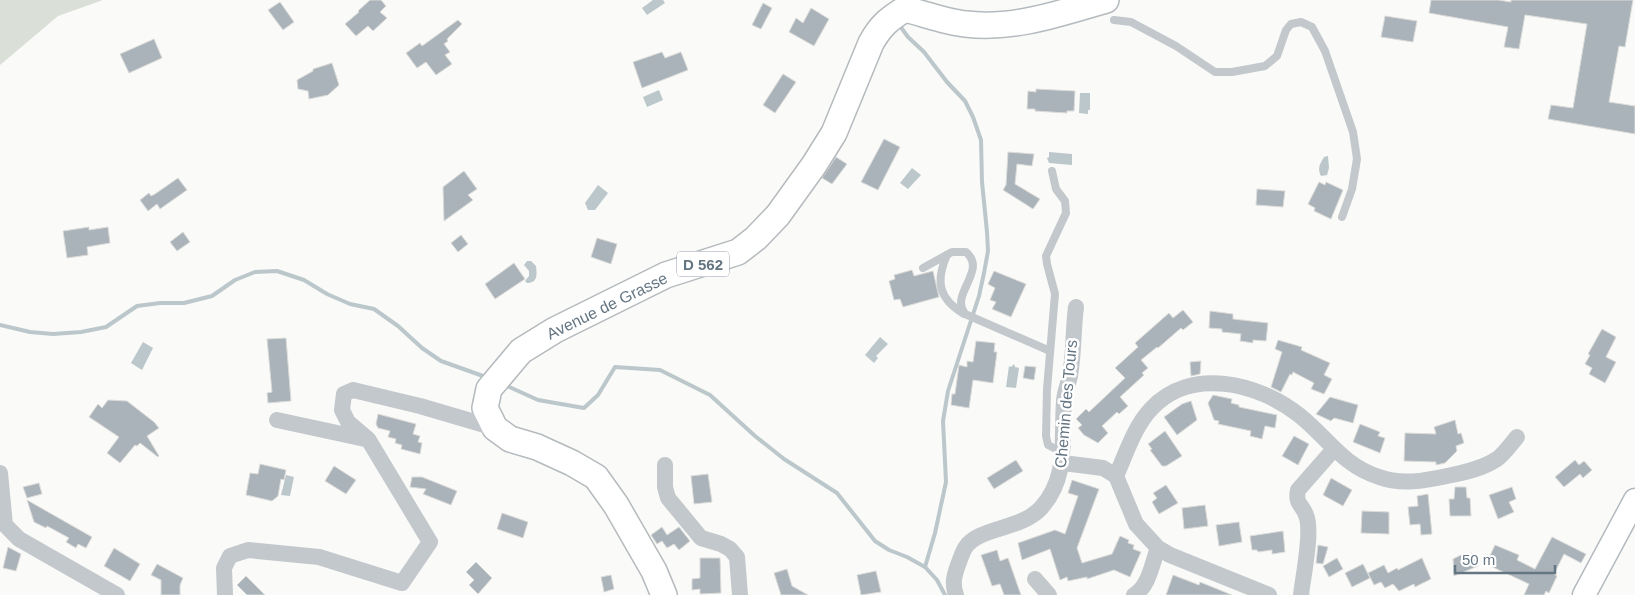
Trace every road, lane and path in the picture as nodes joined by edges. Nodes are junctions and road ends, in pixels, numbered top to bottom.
1 (1105, 5) edge
2 (1052, 172) dead end
3 (1342, 217) dead end
4 (948, 255) junction
5 (923, 268) dead end
6 (1076, 308) dead end
7 (965, 314) junction
8 (1050, 351) junction
9 (277, 420) dead end
10 (495, 428) junction
11 (1517, 437) dead end
12 (368, 439) junction
13 (1334, 449) junction
14 (1062, 458) junction
15 (665, 465) dead end
16 (0, 473) edge
17 (1116, 476) junction
18 (1635, 500) edge
19 (1158, 548) junction
20 (1035, 579) dead end
21 (1250, 592) edge
22 (117, 595) edge
23 (225, 595) edge
24 (664, 595) edge
25 (740, 595) edge
26 (956, 595) edge
27 (1049, 595) edge
28 (1134, 595) edge
29 (1270, 595) edge
30 (1301, 595) edge
31 (1584, 595) edge
32 (1598, 595) edge

1 - 3 lane
1 - 10 main road, Avenue de Grasse / D 562
2 - 8 lane
4 - 5 lane
4 - 7 lane
4 - 7 lane
6 - 14 street, Chemin des Tours
7 - 8 lane
8 - 14 lane
9 - 12 street
10 - 12 street
10 - 24 main road
11 - 13 street
12 - 23 street
13 - 17 street
13 - 30 street
14 - 17 street
14 - 26 street, Chemin des Tours
15 - 25 street
16 - 22 street
17 - 19 street
18 - 31 street
18 - 32 street
19 - 21 street
19 - 28 street
20 - 27 street
21 - 29 street

